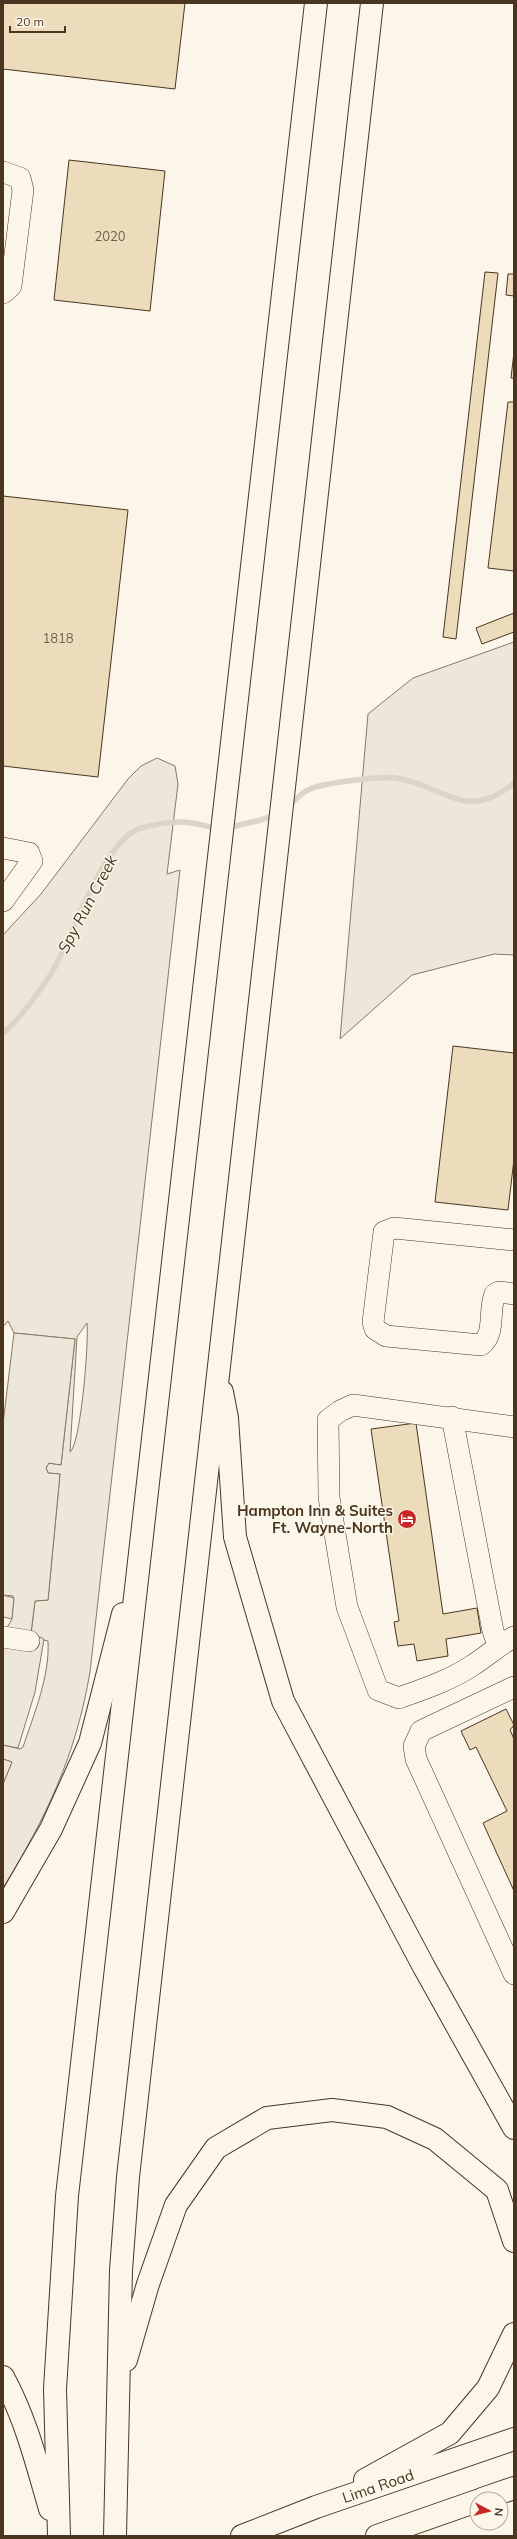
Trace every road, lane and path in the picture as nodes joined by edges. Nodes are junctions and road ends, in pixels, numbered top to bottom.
1 (316, 3) edge
2 (372, 3) edge
3 (3, 172) edge
4 (3, 293) edge
5 (3, 848) edge
6 (3, 901) edge
7 (514, 1240) edge
8 (514, 1294) edge
9 (218, 1370) junction
10 (452, 1417) junction
11 (514, 1427) edge
12 (144, 1531) junction
13 (3, 1637) edge
14 (29, 1641) dead end
15 (506, 1641) edge
16 (514, 1687) edge
17 (3, 1912) edge
18 (514, 1974) edge
19 (514, 2128) edge
20 (514, 2241) edge
21 (514, 2334) edge
22 (3, 2377) edge
23 (117, 2392) junction
24 (514, 2439) edge
25 (469, 2504) edge
26 (316, 2507) junction
27 (58, 2536) edge
28 (115, 2536) edge
29 (242, 2536) edge
30 (377, 2536) edge

1 - 12 highway
2 - 9 highway
3 - 4 lane
5 - 6 lane
7 - 8 lane
9 - 19 highway
9 - 23 highway
10 - 11 lane
10 - 15 lane
10 - 15 lane
12 - 17 highway
12 - 27 highway
13 - 14 lane
16 - 18 lane
20 - 23 highway
21 - 26 highway
22 - 27 highway
23 - 28 highway
24 - 26 highway, Lima Road
25 - 30 highway
26 - 29 highway, Lima Road

